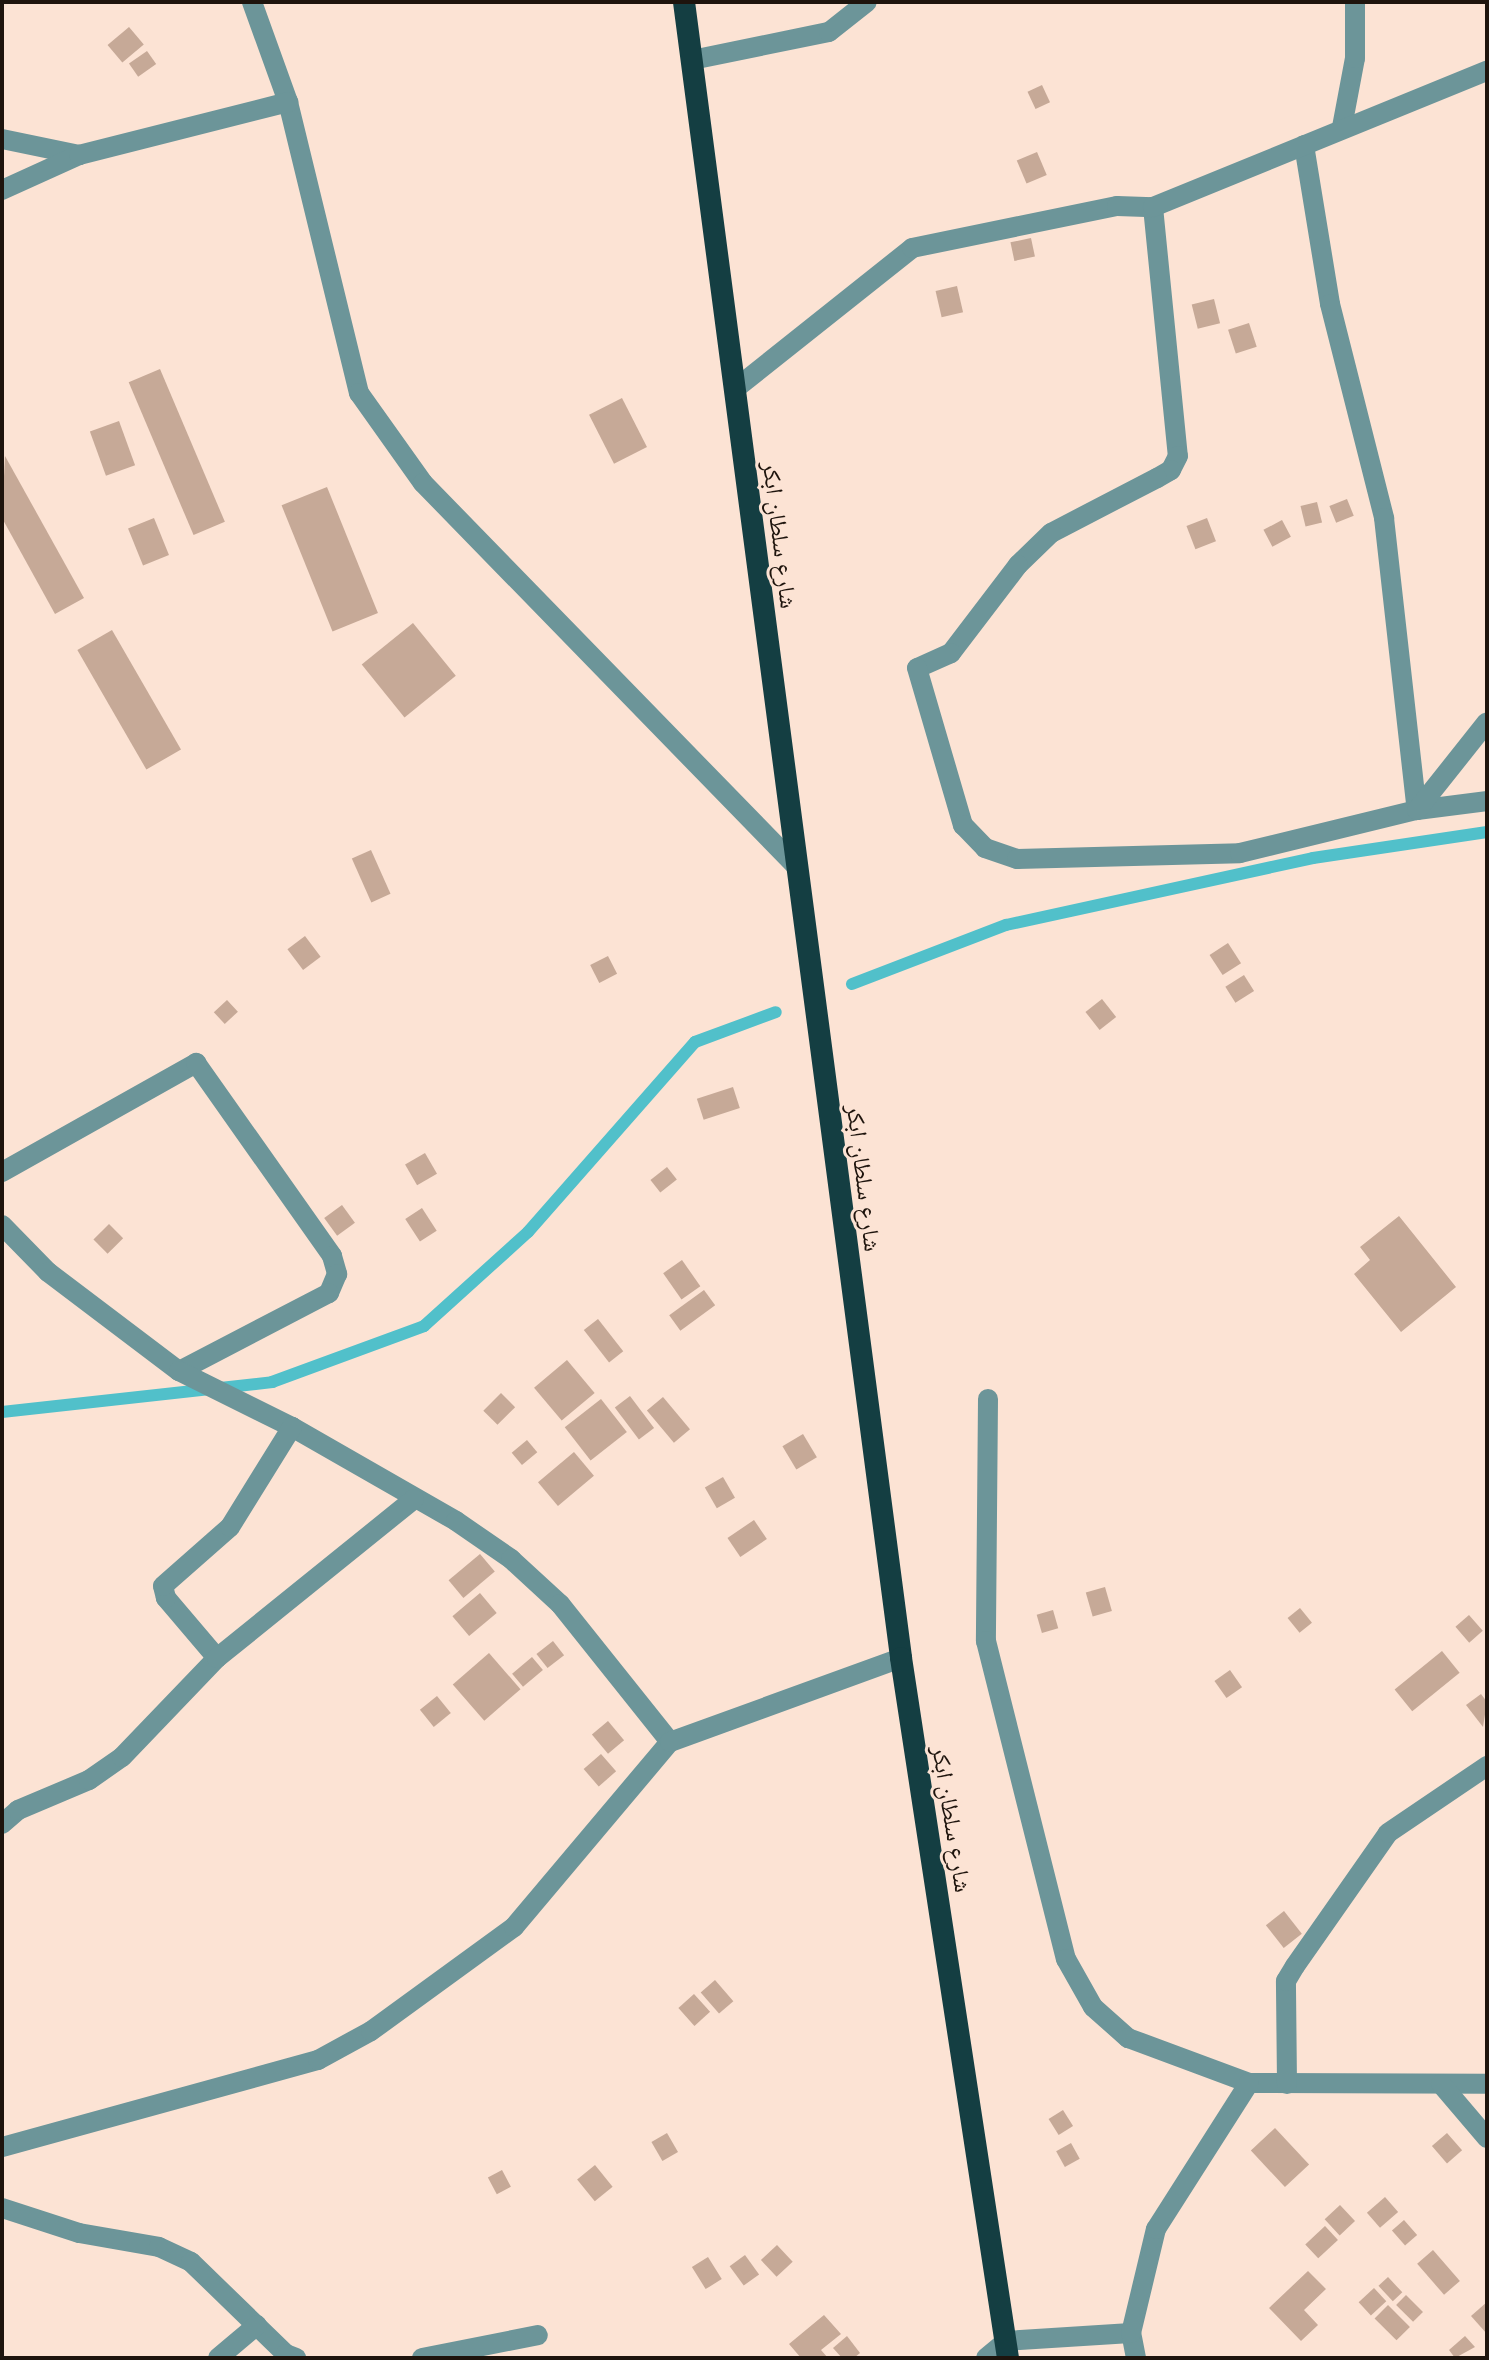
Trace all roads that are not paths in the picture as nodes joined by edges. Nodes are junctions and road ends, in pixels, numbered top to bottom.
1 (252, 2) edge
2 (684, 2) edge
3 (867, 2) edge
4 (1355, 2) edge
5 (692, 60) junction
6 (1487, 71) edge
7 (288, 102) junction
8 (1342, 127) junction
9 (2, 139) edge
10 (1304, 145) junction
11 (79, 155) junction
12 (2, 190) edge
13 (1153, 207) junction
14 (735, 389) junction
15 (1487, 722) edge
16 (1487, 801) edge
17 (1417, 810) junction
18 (797, 867) junction
19 (2, 1172) edge
20 (2, 1225) edge
21 (179, 1371) junction
22 (988, 1399) dead end
23 (292, 1427) junction
24 (414, 1499) junction
25 (217, 1658) junction
26 (901, 1658) junction
27 (670, 1742) junction
28 (1487, 1766) edge
29 (2, 1824) edge
30 (1249, 2083) junction
31 (1287, 2084) junction
32 (1441, 2084) junction
33 (1487, 2084) edge
34 (1487, 2138) edge
35 (2, 2147) edge
36 (2, 2208) edge
37 (257, 2325) junction
38 (1131, 2333) junction
39 (538, 2335) dead end
40 (1007, 2350) edge
41 (218, 2358) edge
42 (296, 2358) edge
43 (422, 2358) edge
44 (986, 2358) edge
45 (1136, 2358) edge

1 - 7 street
2 - 5 highway, شارع سلطان ابكر
3 - 5 street
4 - 8 street
5 - 14 highway, شارع سلطان ابكر
6 - 8 street
7 - 11 street
7 - 18 street
8 - 10 street
9 - 11 street
10 - 13 street
10 - 17 street
11 - 12 street
13 - 14 street
13 - 17 street
14 - 18 highway, شارع سلطان ابكر
15 - 17 street
16 - 17 street
18 - 26 highway, شارع سلطان ابكر
19 - 21 street
20 - 21 street
21 - 23 street
22 - 30 street
23 - 24 street
23 - 25 street
24 - 25 street
24 - 27 street
25 - 29 street
26 - 27 street
26 - 40 highway, شارع سلطان ابكر
27 - 35 street
28 - 31 street
30 - 31 street
30 - 38 street
31 - 32 street
32 - 33 street
32 - 34 street
36 - 37 street
37 - 41 street
37 - 42 street
38 - 40 street
38 - 45 street
39 - 43 street
40 - 44 street

